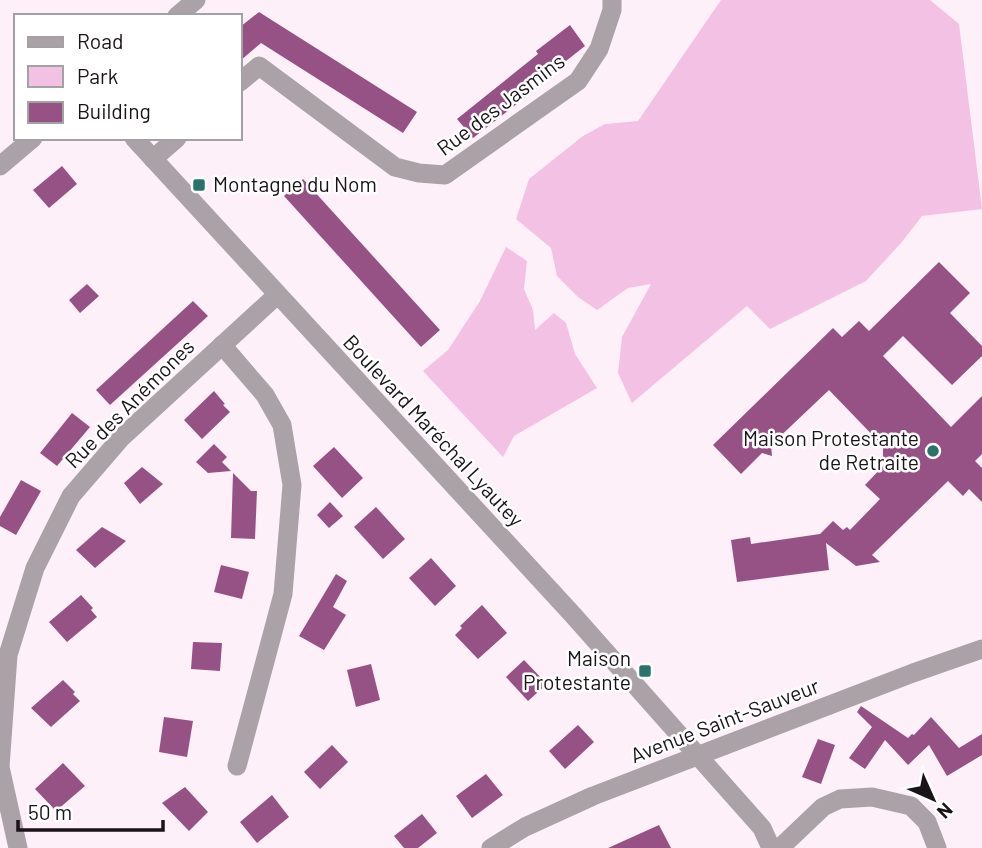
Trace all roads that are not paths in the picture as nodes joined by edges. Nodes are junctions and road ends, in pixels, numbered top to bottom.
1 (196, 0) edge
2 (612, 0) edge
3 (179, 14) edge
4 (242, 80) edge
5 (31, 140) edge
6 (136, 140) edge
7 (175, 140) edge
8 (153, 159) junction
9 (0, 166) edge
10 (277, 295) junction
11 (222, 345) junction
12 (982, 649) edge
13 (697, 755) junction
14 (237, 766) dead end
15 (0, 767) edge
16 (18, 848) edge
17 (491, 848) edge
18 (771, 848) edge
19 (780, 848) edge
20 (937, 848) edge

1 - 3 street
2 - 4 street, Rue des Jasmins
5 - 9 street
6 - 8 street, Boulevard Maréchal Lyautey
7 - 8 street
8 - 10 street, Boulevard Maréchal Lyautey
10 - 11 street, Rue des Anémones
10 - 13 street, Boulevard Maréchal Lyautey
11 - 14 street
11 - 15 street, Rue des Anémones
12 - 13 street, Avenue Saint-Sauveur
13 - 17 street, Avenue Saint-Sauveur
13 - 18 street, Boulevard Maréchal Lyautey
15 - 16 street, Rue des Anémones
19 - 20 street

